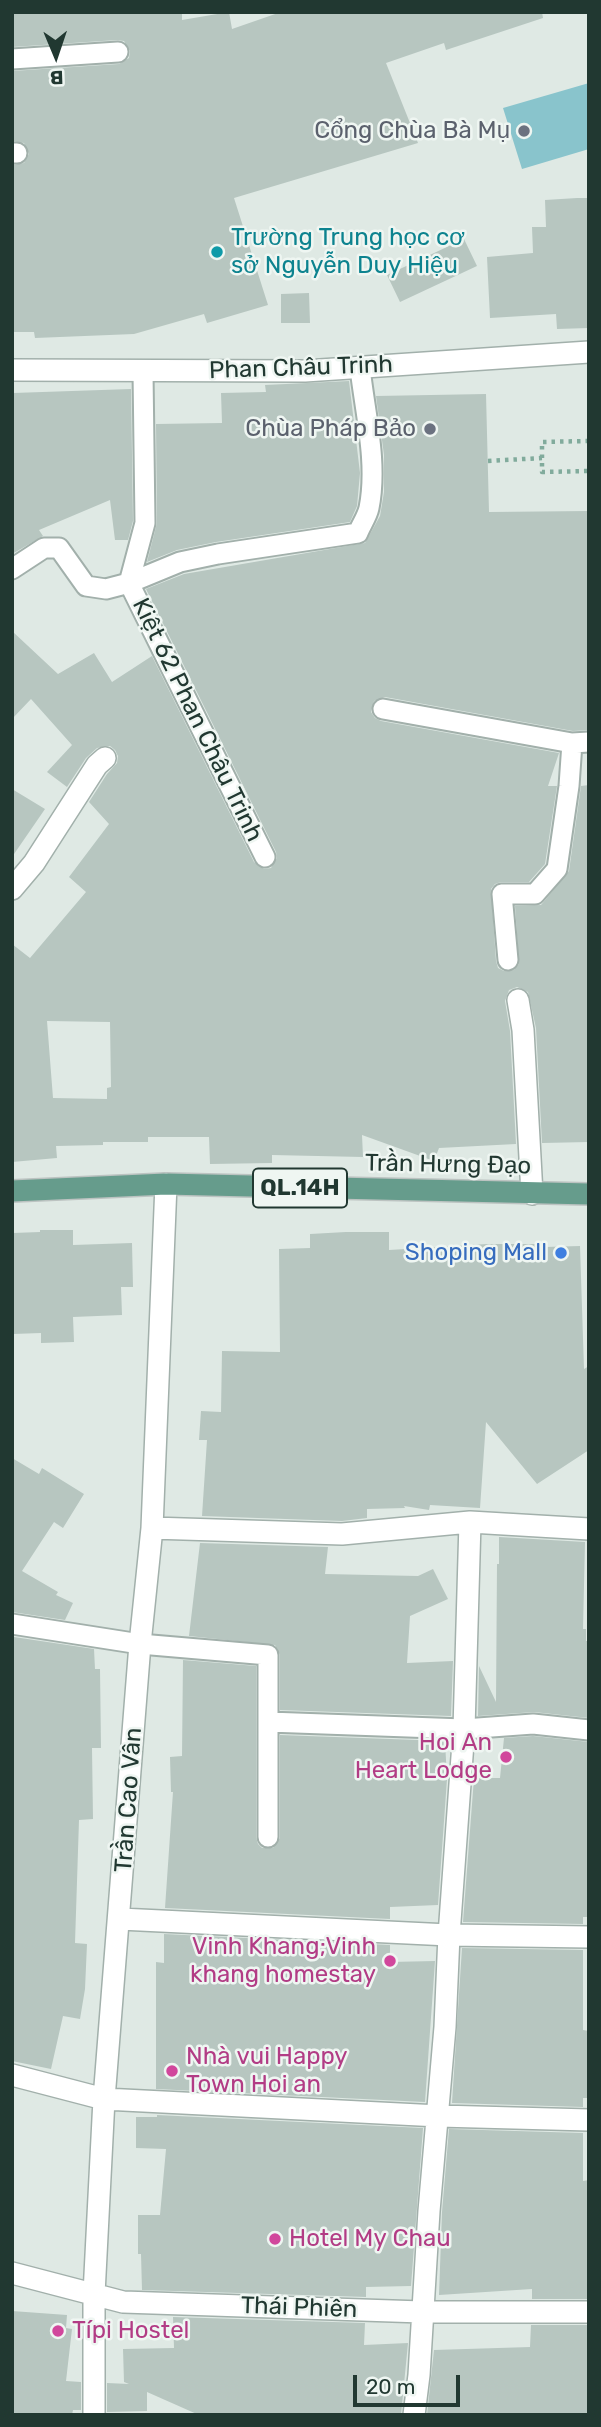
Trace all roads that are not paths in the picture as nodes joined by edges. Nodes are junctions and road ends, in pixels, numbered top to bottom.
1 (118, 52) dead end
2 (12, 59) edge
3 (589, 352) edge
4 (360, 368) junction
5 (12, 370) edge
6 (143, 372) junction
7 (12, 569) edge
8 (129, 583) junction
9 (383, 709) dead end
10 (580, 742) edge
11 (105, 758) dead end
12 (265, 857) dead end
13 (12, 889) edge
14 (508, 960) dead end
15 (518, 1000) dead end
16 (166, 1184) junction
17 (12, 1191) edge
18 (532, 1194) junction
19 (589, 1194) edge
20 (470, 1522) junction
21 (152, 1528) junction
22 (589, 1529) edge
23 (12, 1624) edge
24 (140, 1644) junction
25 (268, 1722) junction
26 (464, 1728) junction
27 (589, 1731) edge
28 (268, 1837) dead end
29 (120, 1919) junction
30 (449, 1935) junction
31 (589, 1937) edge
32 (12, 2075) edge
33 (104, 2099) junction
34 (439, 2116) junction
35 (589, 2120) edge
36 (12, 2273) edge
37 (94, 2294) junction
38 (422, 2312) junction
39 (589, 2312) edge
40 (94, 2415) edge
41 (414, 2415) edge

1 - 2 lane
3 - 4 street, Phan Châu Trinh
4 - 6 street, Phan Châu Trinh
4 - 8 lane, Kiệt 62 Phan Châu Trinh
5 - 6 street, Phan Châu Trinh
6 - 8 lane, Kiệt 62 Phan Châu Trinh
7 - 8 lane
8 - 12 lane, Kiệt 62 Phan Châu Trinh
9 - 10 lane
10 - 14 lane
11 - 13 street
15 - 18 street
16 - 17 main road, Trần Hưng Đạo / QL.14H
16 - 18 main road, Trần Hưng Đạo / QL.14H
16 - 21 street, Trần Cao Vân
18 - 19 main road, Trần Hưng Đạo / QL.14H
20 - 21 street
20 - 22 street
20 - 26 street
21 - 24 street, Trần Cao Vân
23 - 24 lane
24 - 25 lane
24 - 29 street, Trần Cao Vân
25 - 26 lane
25 - 28 lane
26 - 27 lane
26 - 30 street
29 - 30 street
29 - 33 street, Trần Cao Vân
30 - 31 street
30 - 34 street
32 - 33 street
33 - 34 street
33 - 37 street, Trần Cao Vân
34 - 35 street
34 - 38 street
36 - 37 street, Thái Phiên
37 - 38 street, Thái Phiên
37 - 40 street, Trần Cao Vân
38 - 39 street, Thái Phiên
38 - 41 street

